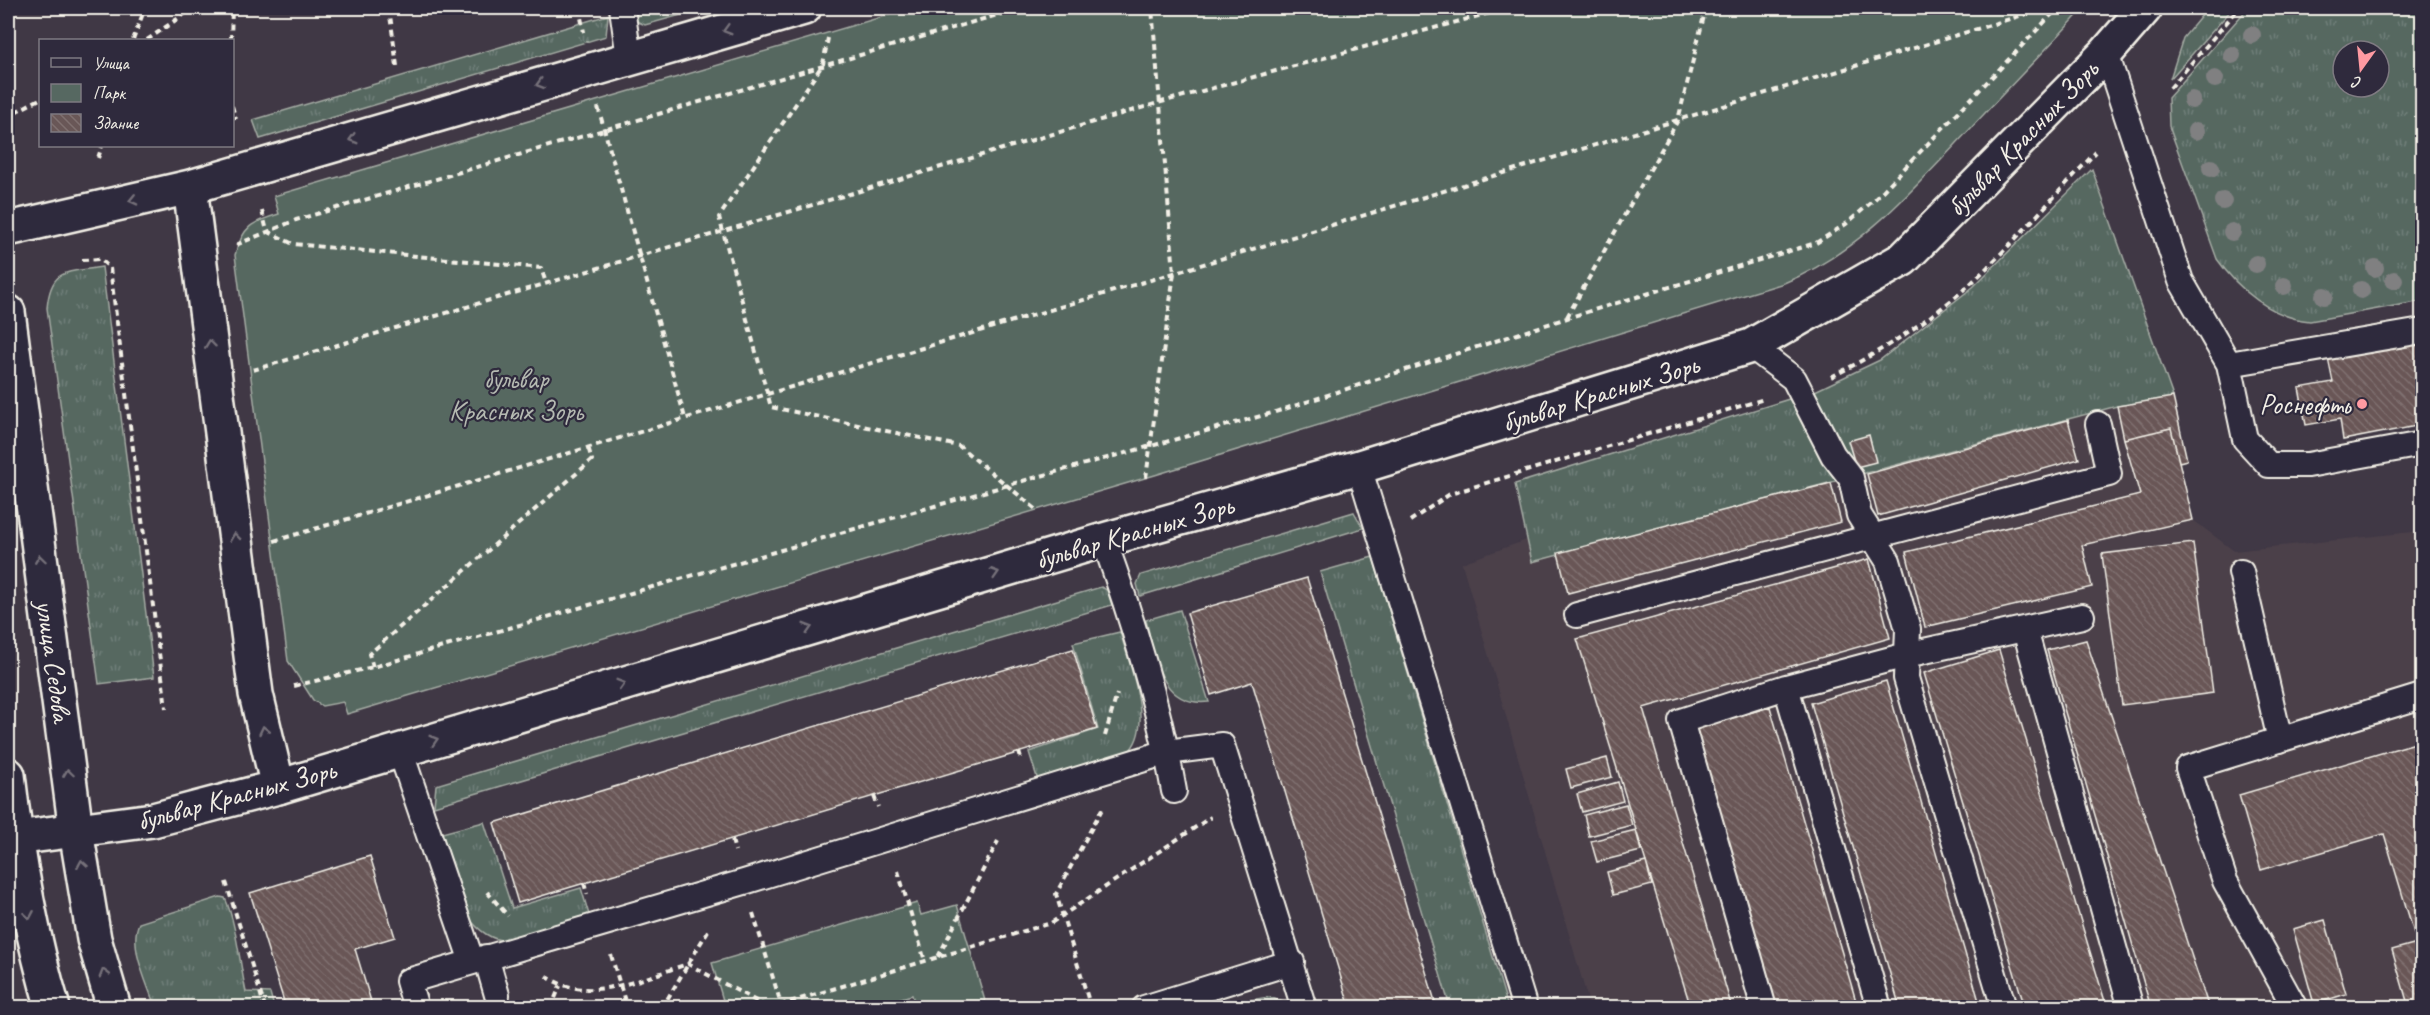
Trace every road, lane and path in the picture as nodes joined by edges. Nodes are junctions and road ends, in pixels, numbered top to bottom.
1 (145, 8) edge
2 (193, 8) edge
3 (232, 8) edge
4 (389, 8) edge
5 (622, 8) edge
6 (804, 8) edge
7 (1022, 8) edge
8 (1152, 8) edge
9 (1508, 8) edge
10 (1706, 8) edge
11 (2046, 8) edge
12 (2058, 8) edge
13 (2145, 8) edge
14 (2239, 8) edge
15 (134, 39) edge
16 (148, 39) edge
17 (231, 39) edge
18 (2106, 53) junction
19 (629, 58) junction
20 (823, 64) junction
21 (397, 66) dead end
22 (2170, 88) dead end
23 (39, 100) edge
24 (1158, 103) junction
25 (15, 112) dead end
26 (234, 112) edge
27 (236, 119) dead end
28 (1678, 120) junction
29 (603, 129) junction
30 (102, 147) edge
31 (98, 158) dead end
32 (190, 187) junction
33 (262, 211) dead end
34 (8, 229) edge
35 (267, 231) junction
36 (724, 232) junction
37 (227, 249) dead end
38 (639, 256) junction
39 (82, 260) dead end
40 (1174, 273) junction
41 (546, 283) junction
42 (8, 312) edge
43 (1567, 318) junction
44 (2422, 331) edge
45 (1751, 346) junction
46 (2229, 364) junction
47 (244, 373) dead end
48 (766, 394) junction
49 (685, 418) junction
50 (2098, 424) dead end
51 (2422, 444) edge
52 (1149, 445) junction
53 (588, 447) junction
54 (1359, 468) junction
55 (1146, 478) dead end
56 (1008, 485) junction
57 (1037, 510) dead end
58 (1875, 537) junction
59 (1104, 540) junction
60 (266, 543) dead end
61 (2241, 572) dead end
62 (1577, 615) dead end
63 (2082, 616) dead end
64 (2025, 630) junction
65 (1906, 655) junction
66 (373, 667) junction
67 (290, 687) dead end
68 (1786, 687) junction
69 (1118, 689) dead end
70 (2422, 696) edge
71 (166, 708) dead end
72 (2280, 740) junction
73 (1103, 744) dead end
74 (400, 750) junction
75 (1167, 752) junction
76 (1125, 765) junction
77 (8, 775) edge
78 (278, 787) junction
79 (1174, 791) dead end
80 (1022, 795) junction
81 (1239, 798) junction
82 (76, 831) junction
83 (888, 836) junction
84 (11, 839) edge
85 (226, 882) dead end
86 (735, 884) junction
87 (483, 889) dead end
88 (1063, 915) junction
89 (512, 921) dead end
90 (601, 923) junction
91 (520, 947) junction
92 (937, 958) junction
93 (479, 959) junction
94 (925, 961) junction
95 (1292, 962) junction
96 (688, 964) junction
97 (620, 984) junction
98 (560, 986) junction
99 (497, 994) dead end
100 (781, 1004) junction
101 (53, 1008) edge
102 (114, 1008) edge
103 (264, 1008) edge
104 (416, 1008) edge
105 (551, 1008) edge
106 (627, 1008) edge
107 (662, 1008) edge
108 (769, 1008) edge
109 (1091, 1008) edge
110 (1144, 1008) edge
111 (1304, 1008) edge
112 (1525, 1008) edge
113 (1764, 1008) edge
114 (1879, 1008) edge
115 (2004, 1008) edge
116 (2131, 1008) edge
117 (2295, 1008) edge

1 - 15 path
2 - 16 path
3 - 17 path
4 - 21 path
5 - 19 lane
6 -> 19 street
7 - 20 path
8 - 24 path
9 - 24 path
10 - 28 path
11 - 28 path
12 - 43 path
13 - 18 street, бульвар Красных Зорь
14 - 22 path
18 - 45 street, бульвар Красных Зорь
18 - 46 lane
19 -> 32 street
20 - 29 path
20 - 36 path
23 - 25 path
24 - 36 path
24 - 40 path
26 - 27 path
28 - 40 path
28 - 43 path
29 - 35 path
29 - 38 path
30 - 31 path
32 -> 34 street
78 -> 32 street
33 - 35 path
35 - 37 path
35 - 41 path
36 - 38 path
36 - 48 path
38 - 41 path
38 - 49 path
39 - 71 path
40 - 48 path
40 - 52 path
41 - 47 path
82 -> 42 street, улица Седова
43 - 52 path
44 - 46 lane
45 - 54 street, бульвар Красных Зорь
45 - 58 lane
46 - 51 lane
48 - 49 path
48 - 56 path
49 - 53 path
50 - 58 lane
52 - 55 path
52 - 56 path
53 - 60 path
53 - 66 path
54 - 59 street, бульвар Красных Зорь
54 - 112 lane
56 - 57 path
56 - 66 path
58 - 62 lane
58 - 65 lane
74 -> 59 street, бульвар Красных Зорь
59 - 75 lane
61 - 72 lane
63 - 64 lane
64 - 65 lane
64 - 116 lane
65 - 68 lane
65 - 115 lane
66 - 67 path
68 - 113 lane
68 - 114 lane
69 - 73 path
70 - 72 lane
72 - 117 lane
74 - 78 street, бульвар Красных Зорь
74 - 93 lane
75 - 76 lane
75 - 79 lane
75 - 81 lane
76 - 80 lane
76 - 88 path
77 - 84 street
78 - 82 street, бульвар Красных Зорь
80 - 83 lane
80 - 92 path
81 - 88 path
81 - 95 lane
82 - 84 street, бульвар Красных Зорь
102 -> 82 street, улица Седова
83 - 86 lane
83 - 94 path
84 -> 101 street
85 - 103 path
86 - 90 lane
86 - 96 path
86 - 100 path
87 - 89 path
88 - 92 path
88 - 109 path
90 - 91 lane
90 - 97 path
91 - 93 lane
91 - 98 path
92 - 94 path
93 - 99 lane
93 - 104 lane
94 - 100 path
95 - 110 lane
95 - 111 lane
96 - 97 path
96 - 107 path
96 - 108 path
97 - 98 path
97 - 106 path
98 - 105 path
100 - 108 path

